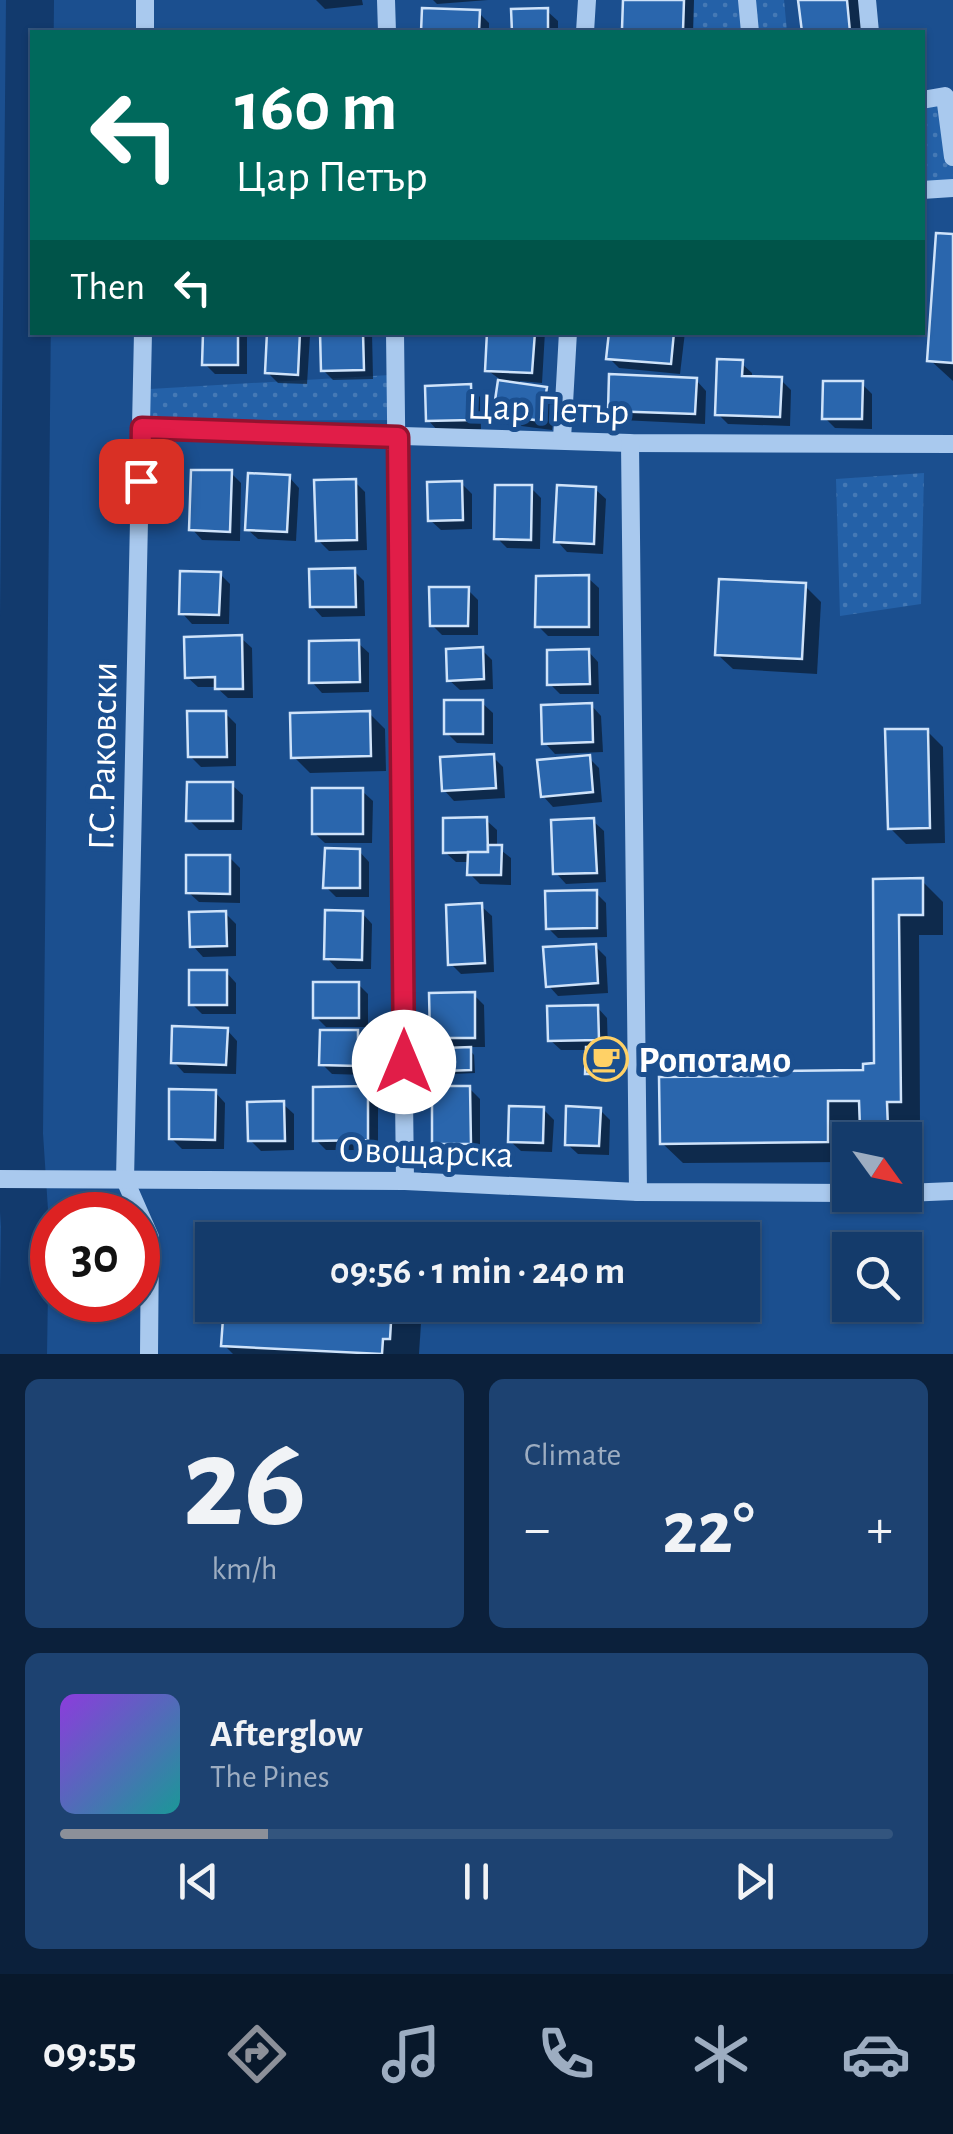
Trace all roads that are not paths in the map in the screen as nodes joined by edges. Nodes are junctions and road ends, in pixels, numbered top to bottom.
1 (146, 0) edge
2 (386, 0) edge
3 (587, 0) edge
4 (747, 0) edge
5 (866, 0) edge
6 (145, 30) edge
7 (387, 30) edge
8 (585, 30) edge
9 (750, 30) edge
10 (870, 30) edge
11 (925, 99) edge
12 (953, 157) edge
13 (953, 188) edge
14 (925, 190) edge
15 (143, 335) edge
16 (396, 335) edge
17 (568, 335) edge
18 (142, 428) junction
19 (398, 437) junction
20 (562, 439) junction
21 (630, 443) junction
22 (953, 444) edge
23 (0, 1179) edge
24 (124, 1180) junction
25 (404, 1181) junction
26 (953, 1191) edge
27 (638, 1192) junction
28 (922, 1192) edge
29 (832, 1193) edge
30 (149, 1354) edge

1 - 6 street
2 - 7 street
3 - 8 street
4 - 9 street
5 - 10 street
11 - 12 street
13 - 14 street
15 - 18 street, Г.С.Раковски
16 - 19 street
17 - 20 street
18 - 19 street, Цар Петър
18 - 24 street, Г.С.Раковски
19 - 20 street, Цар Петър
19 - 25 street
20 - 21 street, Цар Петър
21 - 22 street, Цар Петър
21 - 27 street
23 - 24 street, Овощарска
24 - 25 street, Овощарска
24 - 30 street
25 - 27 street, Овощарска
26 - 28 street
27 - 29 street, Овощарска

